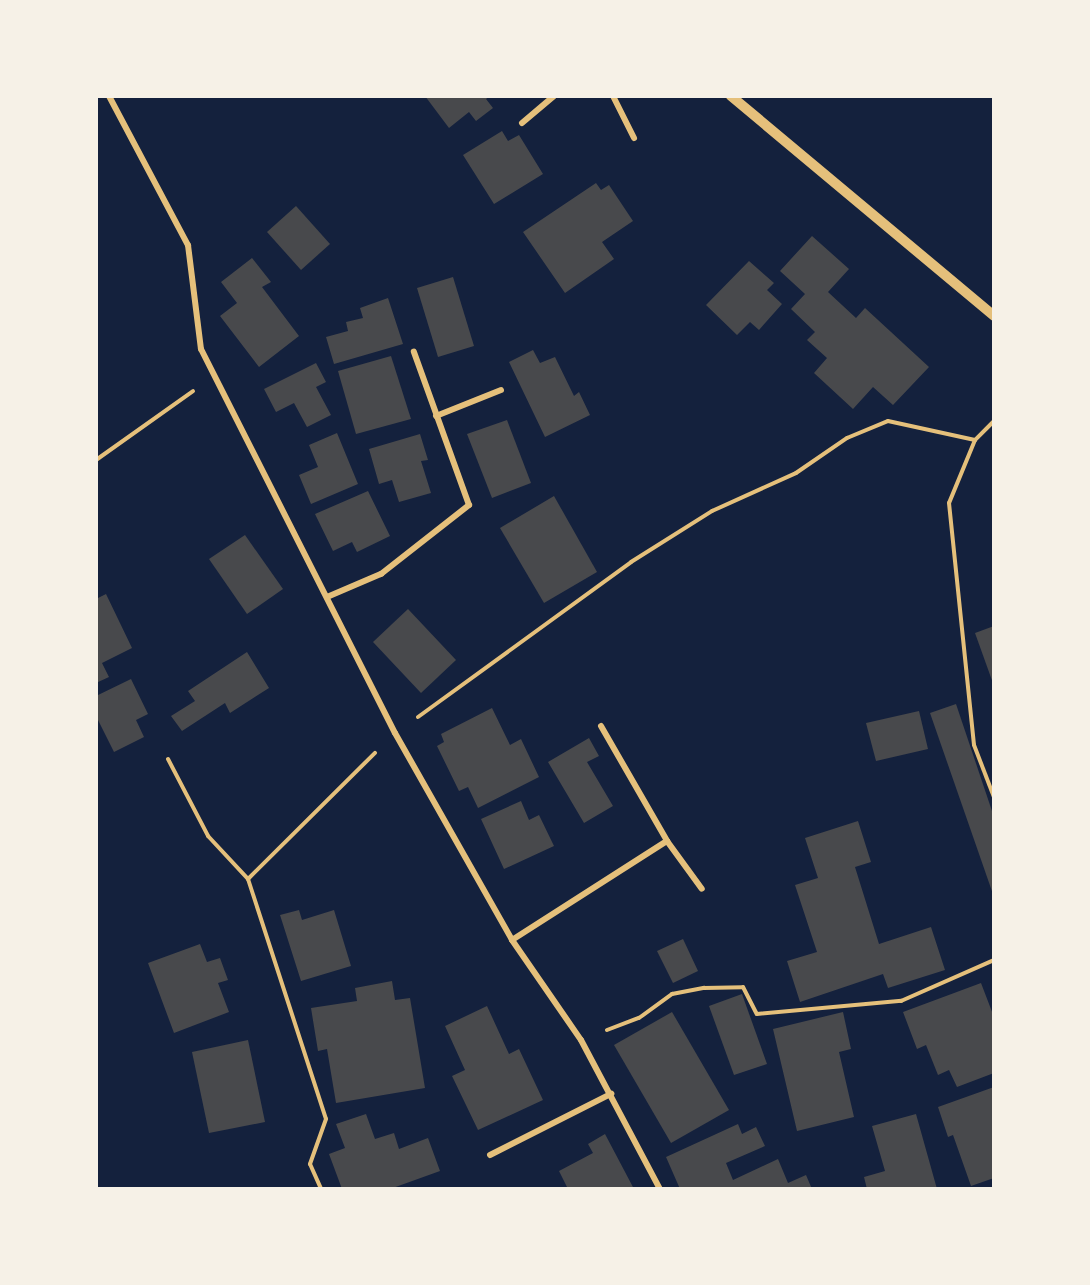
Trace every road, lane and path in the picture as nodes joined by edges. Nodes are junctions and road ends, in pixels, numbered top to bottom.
1 (109, 96) edge
2 (554, 96) edge
3 (613, 96) edge
4 (731, 96) edge
5 (522, 123) dead end
6 (634, 138) dead end
7 (994, 316) edge
8 (414, 352) dead end
9 (215, 377) junction
10 (501, 390) dead end
11 (436, 416) junction
12 (994, 421) edge
13 (975, 440) junction
14 (96, 460) edge
15 (327, 597) junction
16 (601, 726) dead end
17 (395, 733) junction
18 (168, 759) dead end
19 (994, 797) edge
20 (667, 841) junction
21 (248, 879) junction
22 (702, 888) dead end
23 (512, 940) junction
24 (994, 960) edge
25 (581, 1040) junction
26 (611, 1094) junction
27 (490, 1155) dead end
28 (321, 1189) edge
29 (660, 1189) edge

1 - 9 street
2 - 5 street
3 - 6 street
4 - 7 street
8 - 11 street
9 - 14 path
9 - 15 street
10 - 11 street
11 - 15 street
12 - 13 path
13 - 17 path
13 - 19 path
15 - 17 street
16 - 20 street
17 - 21 path
17 - 23 street
18 - 21 path
20 - 22 street
20 - 23 street
21 - 28 path
23 - 25 street
24 - 25 path
25 - 26 street
26 - 27 street
26 - 29 street

